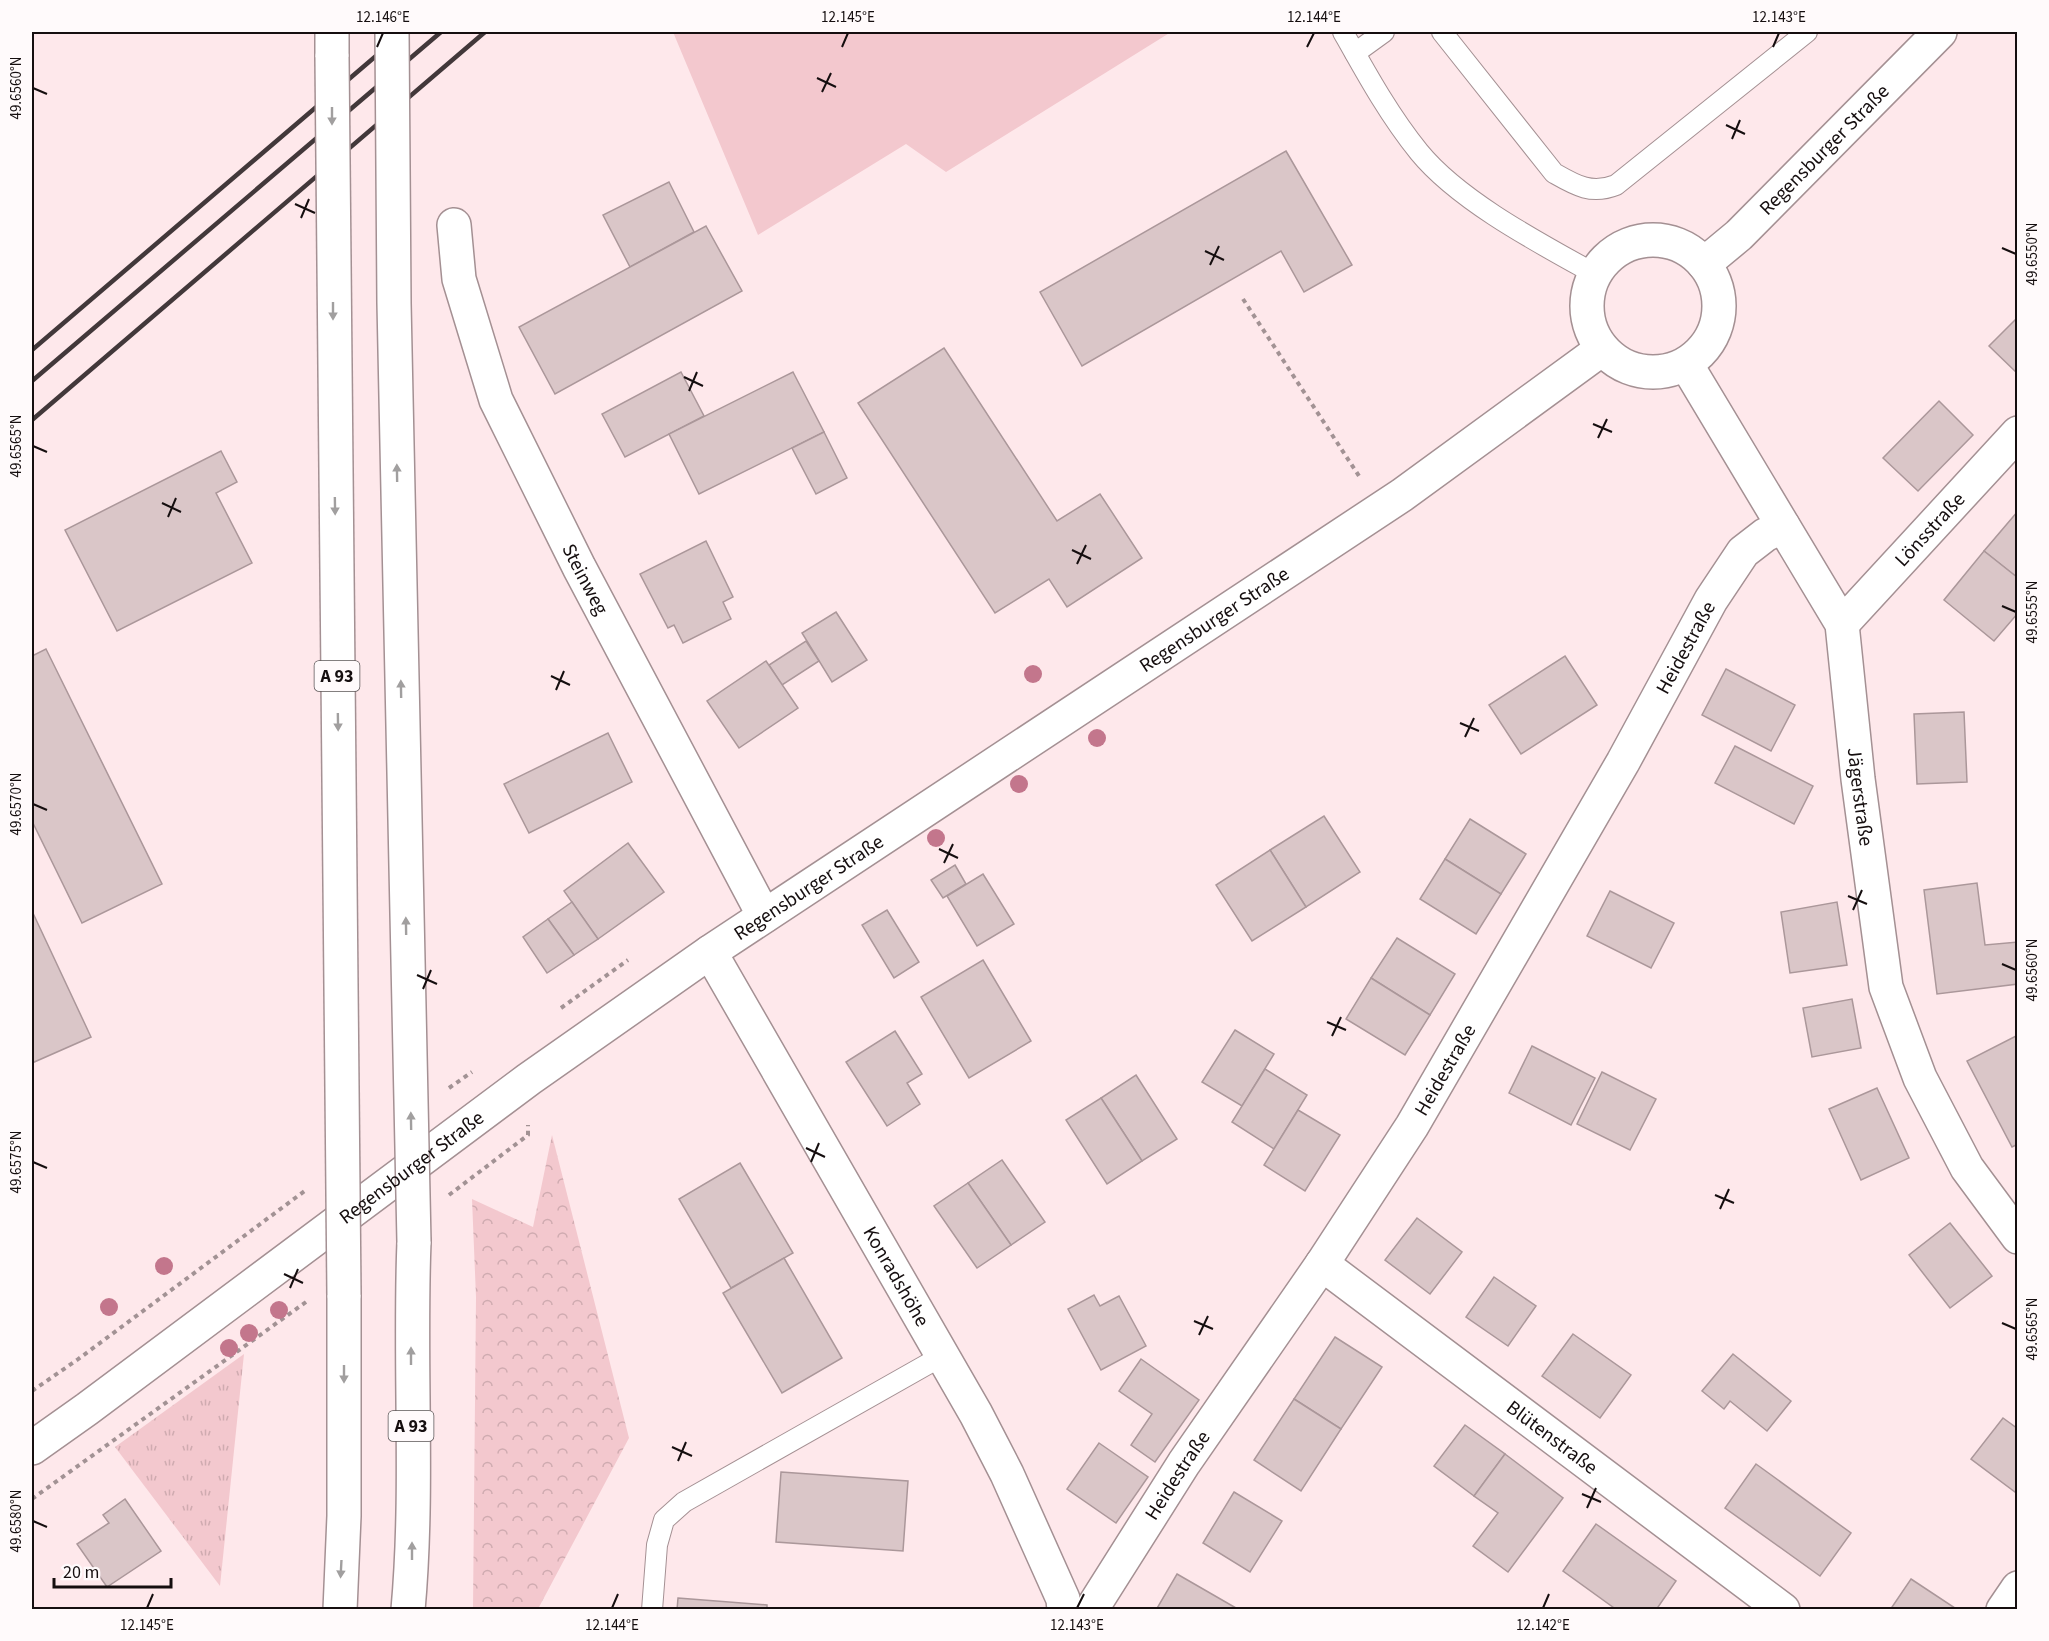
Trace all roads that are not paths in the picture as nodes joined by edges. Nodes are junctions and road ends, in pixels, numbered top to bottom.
1 (392, 32) edge
2 (1343, 32) edge
3 (1384, 32) edge
4 (1442, 32) edge
5 (1807, 32) edge
6 (1940, 32) edge
7 (332, 44) edge
8 (1355, 53) junction
9 (454, 225) dead end
10 (1704, 264) junction
11 (1595, 274) junction
12 (1602, 349) junction
13 (1686, 364) junction
14 (2018, 433) edge
15 (1783, 526) junction
16 (1842, 624) junction
17 (764, 916) junction
18 (710, 952) junction
19 (2018, 1237) edge
20 (1322, 1263) junction
21 (942, 1356) junction
22 (32, 1448) edge
23 (2018, 1588) edge
24 (340, 1610) edge
25 (408, 1610) edge
26 (652, 1610) edge
27 (1064, 1610) edge
28 (1091, 1610) edge
29 (1783, 1610) edge
30 (2003, 1610) edge

25 -> 1 main road, A 93, bridge
2 - 8 lane
3 - 8 lane
4 - 5 lane
6 - 10 main road, Regensburger Straße
7 -> 24 main road, A 93, bridge
8 - 11 lane
9 - 17 main road, Steinweg
10 - 11 main road
10 - 13 main road
11 - 12 main road
12 - 13 main road
12 - 17 main road, Regensburger Straße
13 - 15 main road, Jägerstraße
14 - 16 main road, Lönsstraße
15 - 16 main road, Jägerstraße
15 - 20 main road, Heidestraße
16 - 19 main road, Jägerstraße
17 - 18 main road, Regensburger Straße
18 - 21 main road, Konradshöhe
18 - 22 main road, Regensburger Straße
20 - 28 main road, Heidestraße
20 - 29 main road, Blütenstraße
21 - 26 lane
21 - 27 main road, Konradshöhe
23 - 30 main road

